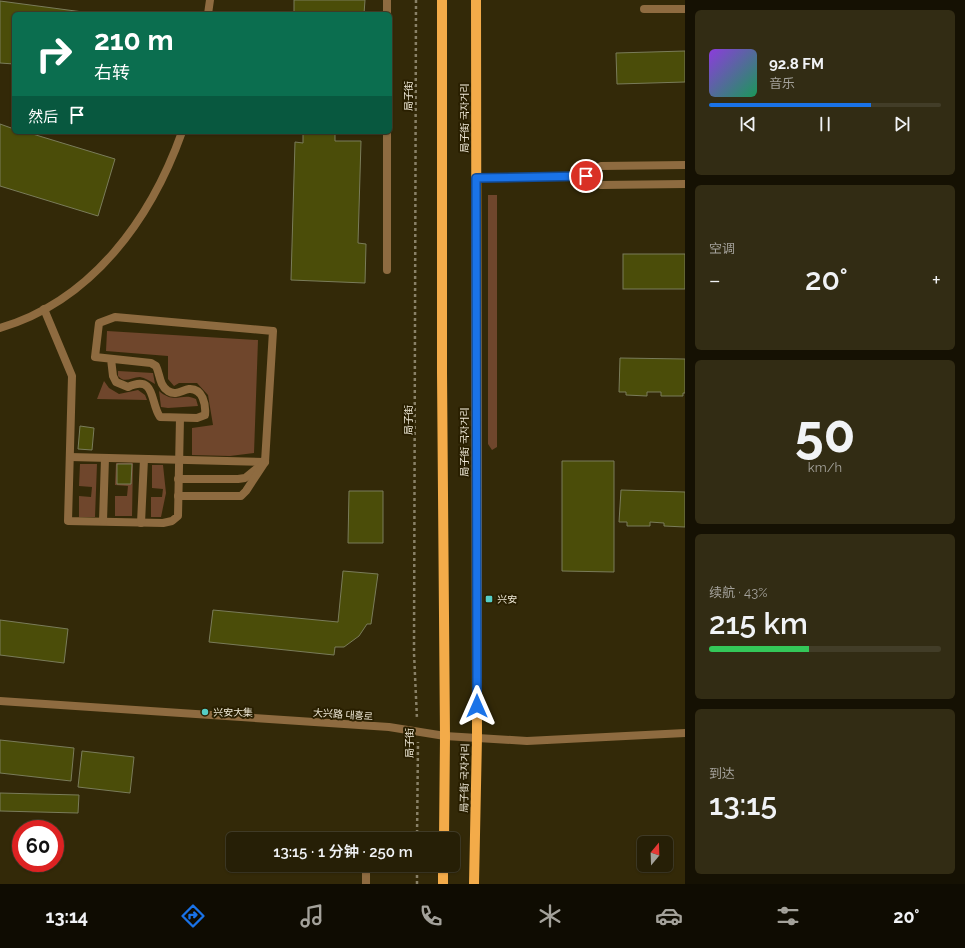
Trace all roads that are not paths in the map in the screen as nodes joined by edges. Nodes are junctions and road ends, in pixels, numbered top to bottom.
1 (210, 0) edge
2 (387, 0) edge
3 (442, 0) edge
4 (476, 0) edge
5 (644, 9) dead end
6 (685, 9) edge
7 (208, 12) edge
8 (387, 12) edge
9 (181, 134) edge
10 (387, 134) edge
11 (685, 165) edge
12 (586, 176) junction
13 (476, 178) junction
14 (685, 184) edge
15 (387, 270) dead end
16 (44, 309) junction
17 (0, 328) edge
18 (111, 359) junction
19 (180, 418) junction
20 (70, 456) junction
21 (105, 458) junction
22 (144, 459) junction
23 (179, 460) junction
24 (265, 462) junction
25 (178, 479) junction
26 (178, 496) junction
27 (103, 521) junction
28 (141, 523) junction
29 (0, 701) edge
30 (685, 733) edge
31 (445, 736) junction
32 (477, 737) junction
33 (444, 832) edge
34 (366, 872) edge
35 (443, 872) edge
36 (366, 884) edge
37 (443, 884) edge
38 (474, 884) edge

1 - 7 street
2 - 8 street
3 - 31 main road, 局子街 국자거리
4 - 13 main road, 局子街 국자거리
5 - 6 street
9 - 16 street
10 - 15 street
11 - 12 street
12 - 13 street
12 - 14 street
13 - 32 main road, 局子街 국자거리
16 - 17 street
16 - 20 street
18 - 19 street
18 - 19 street
18 - 24 street
19 - 23 street
20 - 21 street
20 - 27 street
21 - 22 street
21 - 27 street
22 - 23 street
22 - 28 street
23 - 24 street
23 - 25 street
24 - 25 street
24 - 26 street
25 - 26 street
26 - 28 street
27 - 28 street
29 - 31 street, 大兴路 대흥로
30 - 32 street, 大兴路 대흥로
31 - 32 street, 大兴路 대흥로
31 - 33 main road, 局子街 국자거리
32 - 38 main road, 局子街 국자거리
34 - 36 street
35 - 37 main road

